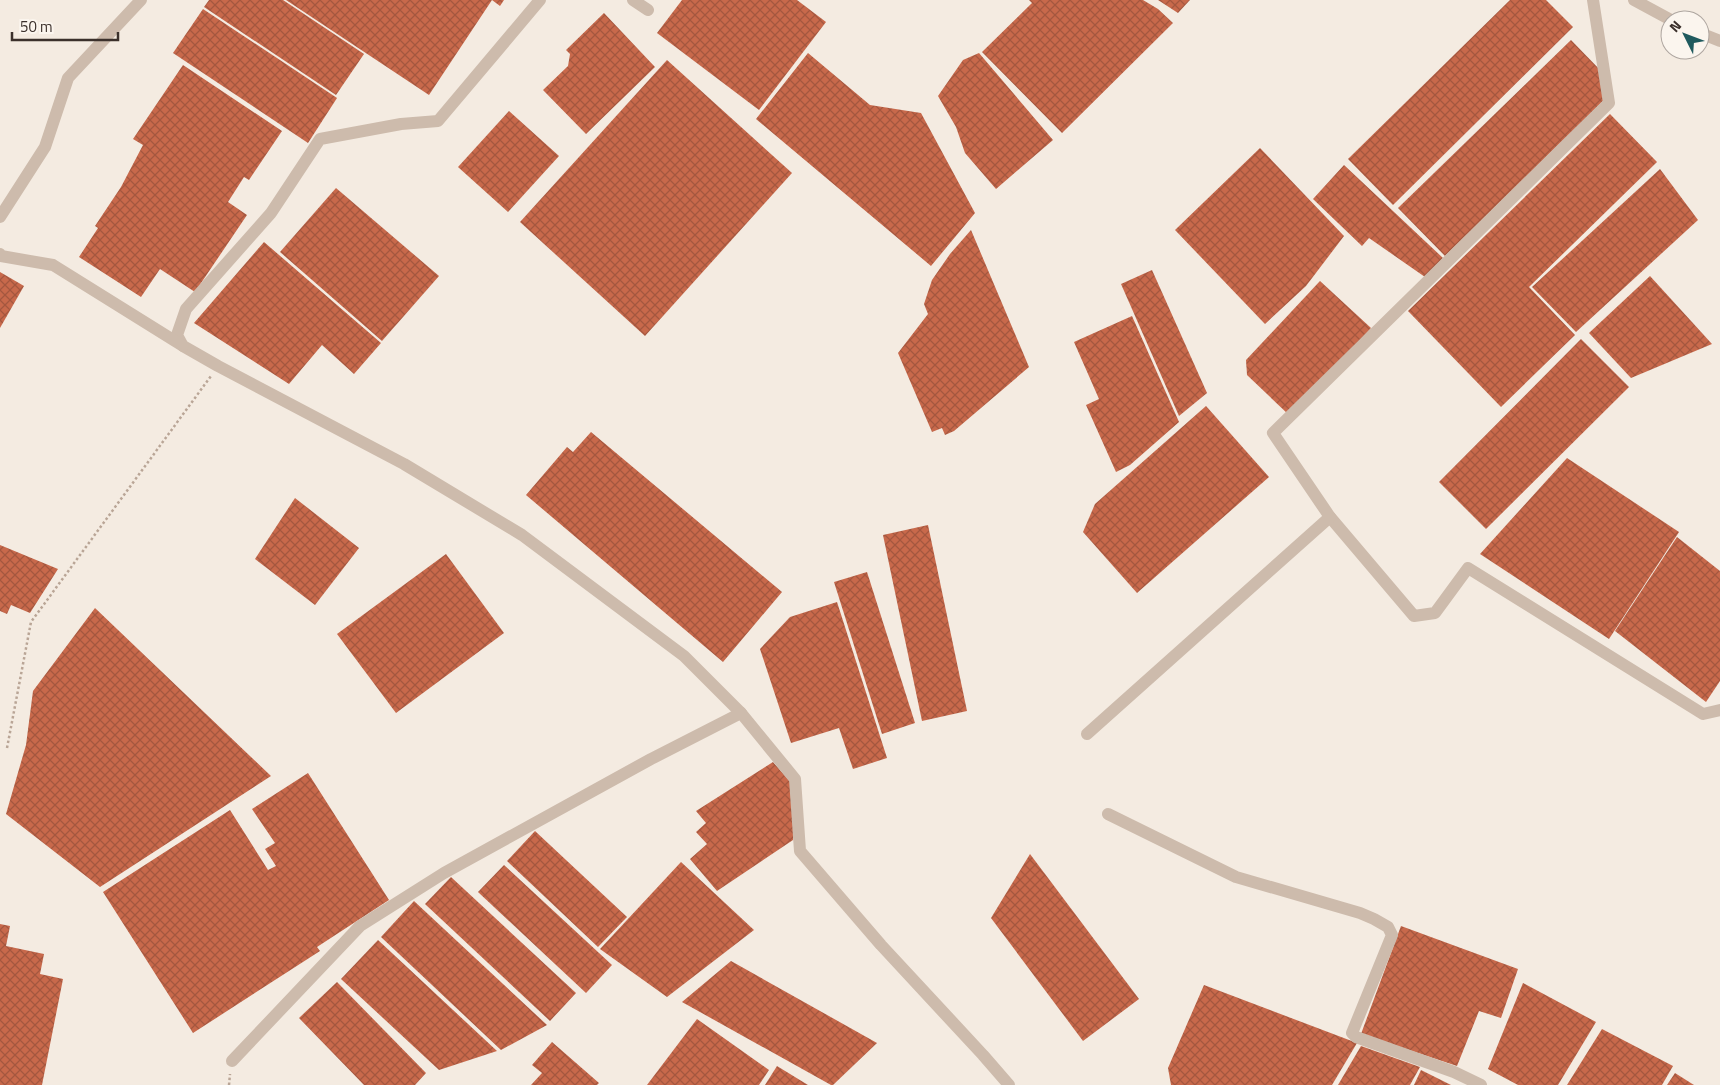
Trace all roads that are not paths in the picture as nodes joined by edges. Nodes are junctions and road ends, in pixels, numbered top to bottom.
1 (142, 0) edge
2 (540, 0) edge
3 (633, 0) edge
4 (1592, 0) edge
5 (1634, 0) edge
6 (648, 10) dead end
7 (1660, 14) edge
8 (0, 217) edge
9 (0, 254) edge
10 (183, 346) junction
11 (1330, 517) junction
12 (1720, 710) edge
13 (741, 713) junction
14 (1087, 734) dead end
15 (1108, 814) dead end
16 (232, 1061) dead end
17 (1009, 1085) edge
18 (1481, 1085) edge

1 - 8 street
2 - 10 street
3 - 6 street
4 - 11 street
5 - 7 street
9 - 10 street
10 - 13 street
11 - 12 street
11 - 14 street
13 - 16 street
13 - 17 street
15 - 18 street

